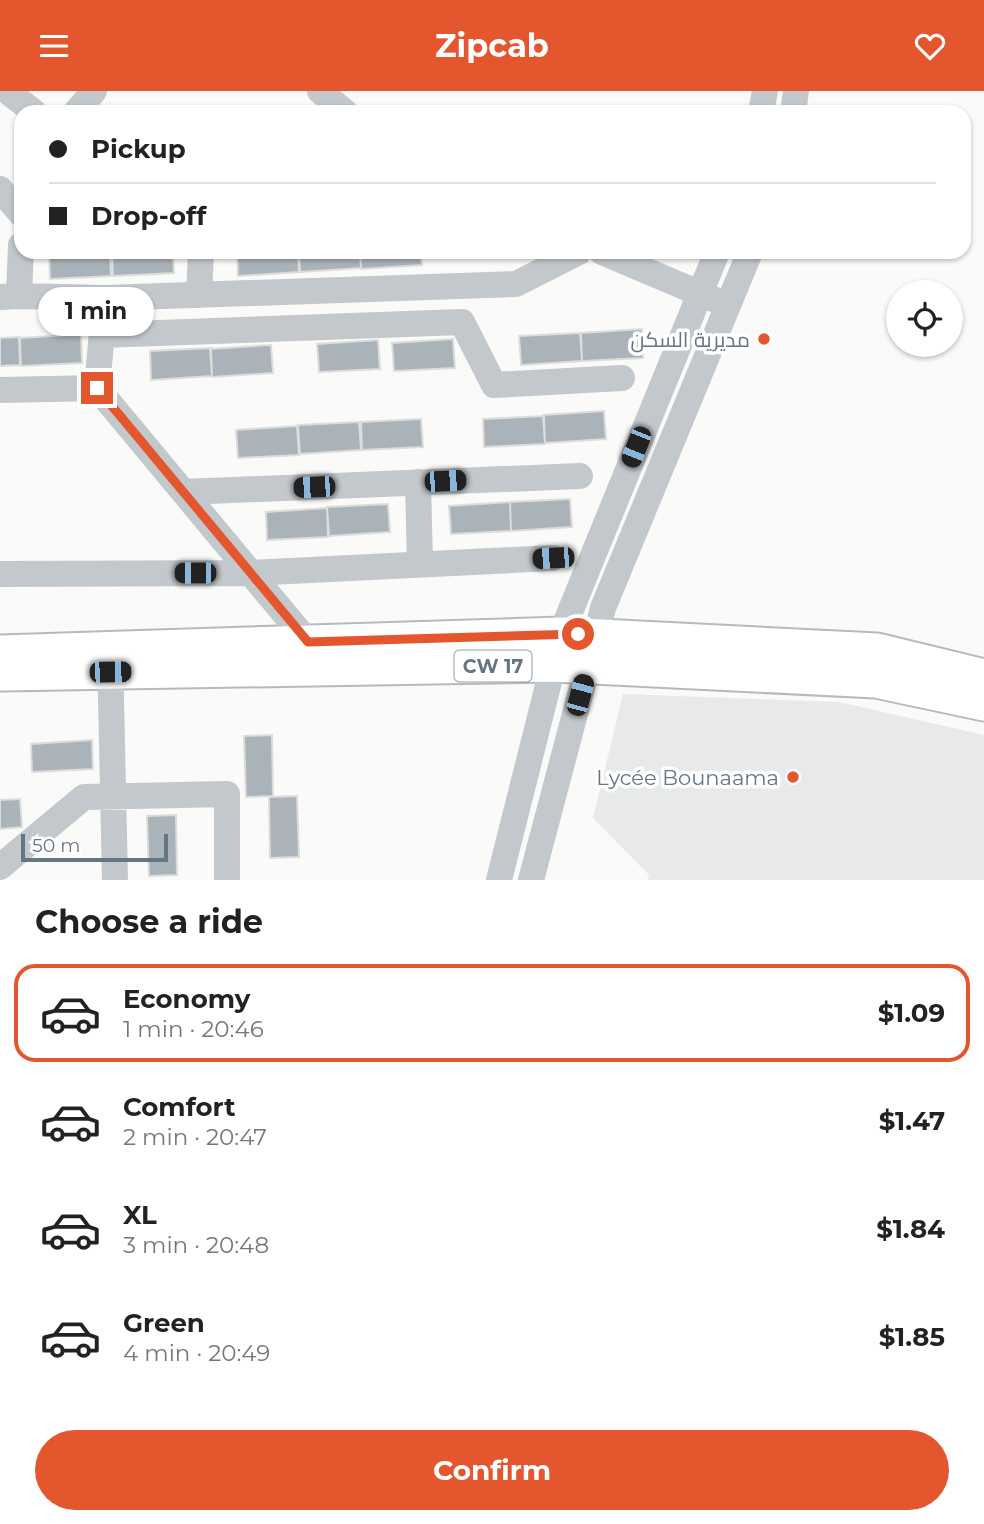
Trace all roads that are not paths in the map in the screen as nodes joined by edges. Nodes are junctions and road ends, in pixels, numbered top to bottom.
1 (94, 91) edge
2 (320, 91) edge
3 (5, 95) edge
4 (21, 105) edge
5 (82, 105) edge
6 (337, 105) edge
7 (0, 189) edge
8 (14, 206) edge
9 (18, 259) edge
10 (201, 259) edge
11 (565, 259) edge
12 (618, 259) edge
13 (714, 259) edge
14 (747, 259) edge
15 (698, 293) junction
16 (199, 295) junction
17 (9, 296) edge
18 (105, 298) junction
19 (730, 306) junction
20 (102, 335) junction
21 (622, 378) dead end
22 (97, 388) junction
23 (0, 390) edge
24 (580, 476) dead end
25 (418, 482) junction
26 (184, 492) junction
27 (553, 558) dead end
28 (420, 564) junction
29 (250, 572) junction
30 (0, 574) edge
31 (596, 635) junction
32 (308, 642) junction
33 (557, 650) junction
34 (0, 652) edge
35 (110, 660) junction
36 (587, 669) junction
37 (0, 674) edge
38 (984, 675) edge
39 (984, 704) edge
40 (113, 795) junction
41 (0, 867) edge
42 (115, 880) edge
43 (227, 880) edge
44 (499, 880) edge
45 (531, 880) edge

1 - 5 street
2 - 6 street
3 - 4 street
7 - 8 street
9 - 17 street
10 - 16 street
11 - 16 street
12 - 15 street
13 - 15 street
14 - 19 street
15 - 19 street
15 - 33 street
16 - 18 street
17 - 18 street
18 - 20 street
19 - 31 street
20 - 21 street
20 - 22 street
22 - 23 street
22 - 26 street
24 - 25 street
25 - 26 street
25 - 28 street
26 - 29 street
27 - 28 street
28 - 29 street
29 - 30 street
29 - 32 street
31 - 33 main road, CW 17
31 - 36 street
31 - 38 main road, CW 17
32 - 33 main road, CW 17
32 - 35 main road, CW 17
33 - 35 main road, CW 17
33 - 36 main road, CW 17
33 - 44 street
34 - 35 main road, CW 17
35 - 37 main road, CW 17
35 - 40 street
36 - 39 main road, CW 17
36 - 45 street
40 - 41 street
40 - 42 street
40 - 43 street

